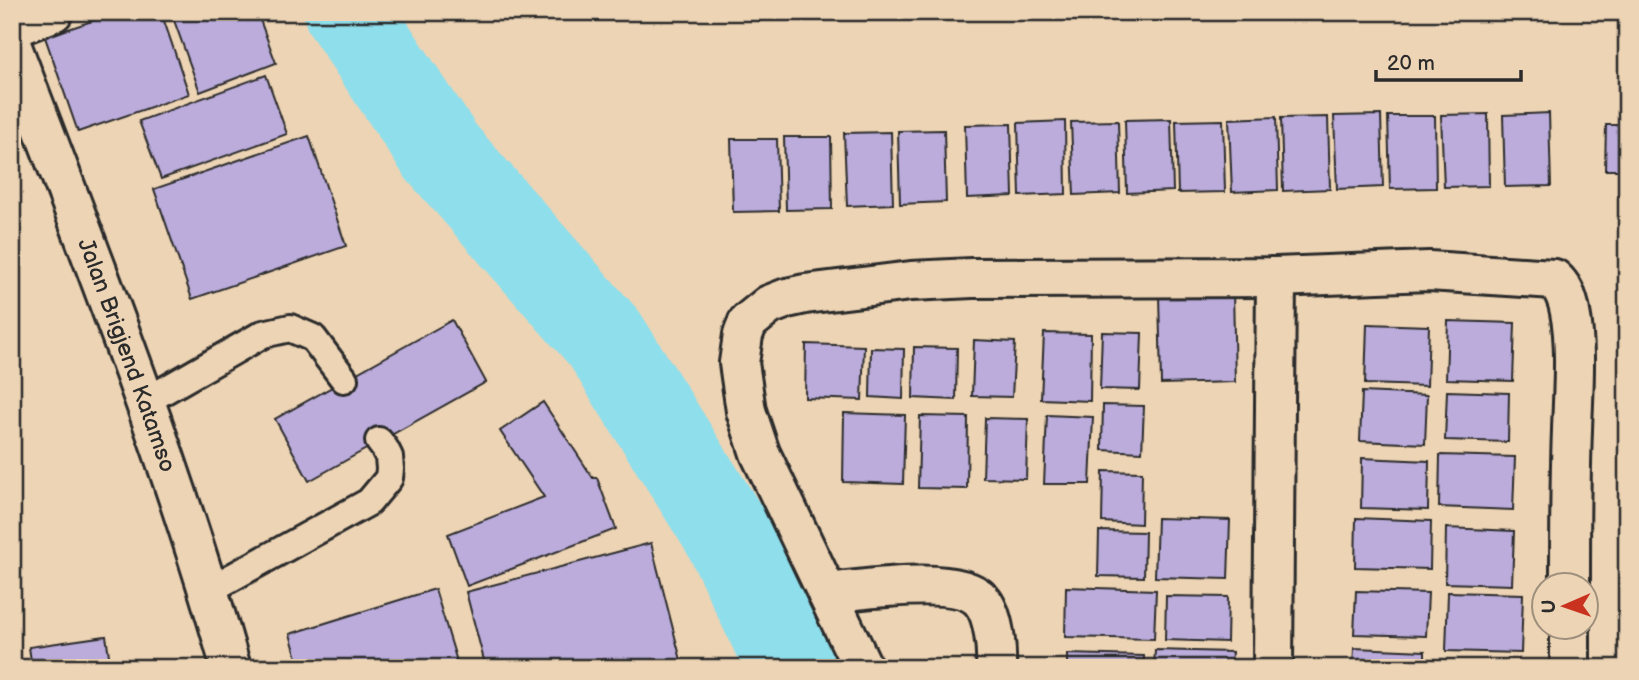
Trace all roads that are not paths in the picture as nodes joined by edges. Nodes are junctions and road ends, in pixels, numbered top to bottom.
1 (53, 12) edge
2 (12, 28) edge
3 (12, 47) edge
4 (1276, 277) junction
5 (344, 379) dead end
6 (146, 401) junction
7 (379, 441) dead end
8 (1570, 572) edge
9 (209, 590) junction
10 (827, 593) junction
11 (1570, 642) edge
12 (231, 668) edge
13 (863, 668) edge
14 (996, 668) edge
15 (1273, 668) edge
16 (1570, 668) edge

1 - 2 street
3 - 6 street, Jalan Brigjend Katamso
4 - 8 street
4 - 10 street
4 - 15 street
5 - 6 lane
6 - 9 street, Jalan Brigjend Katamso
7 - 9 lane
9 - 12 street, Jalan Brigjend Katamso
10 - 13 street
10 - 14 street
11 - 16 street

